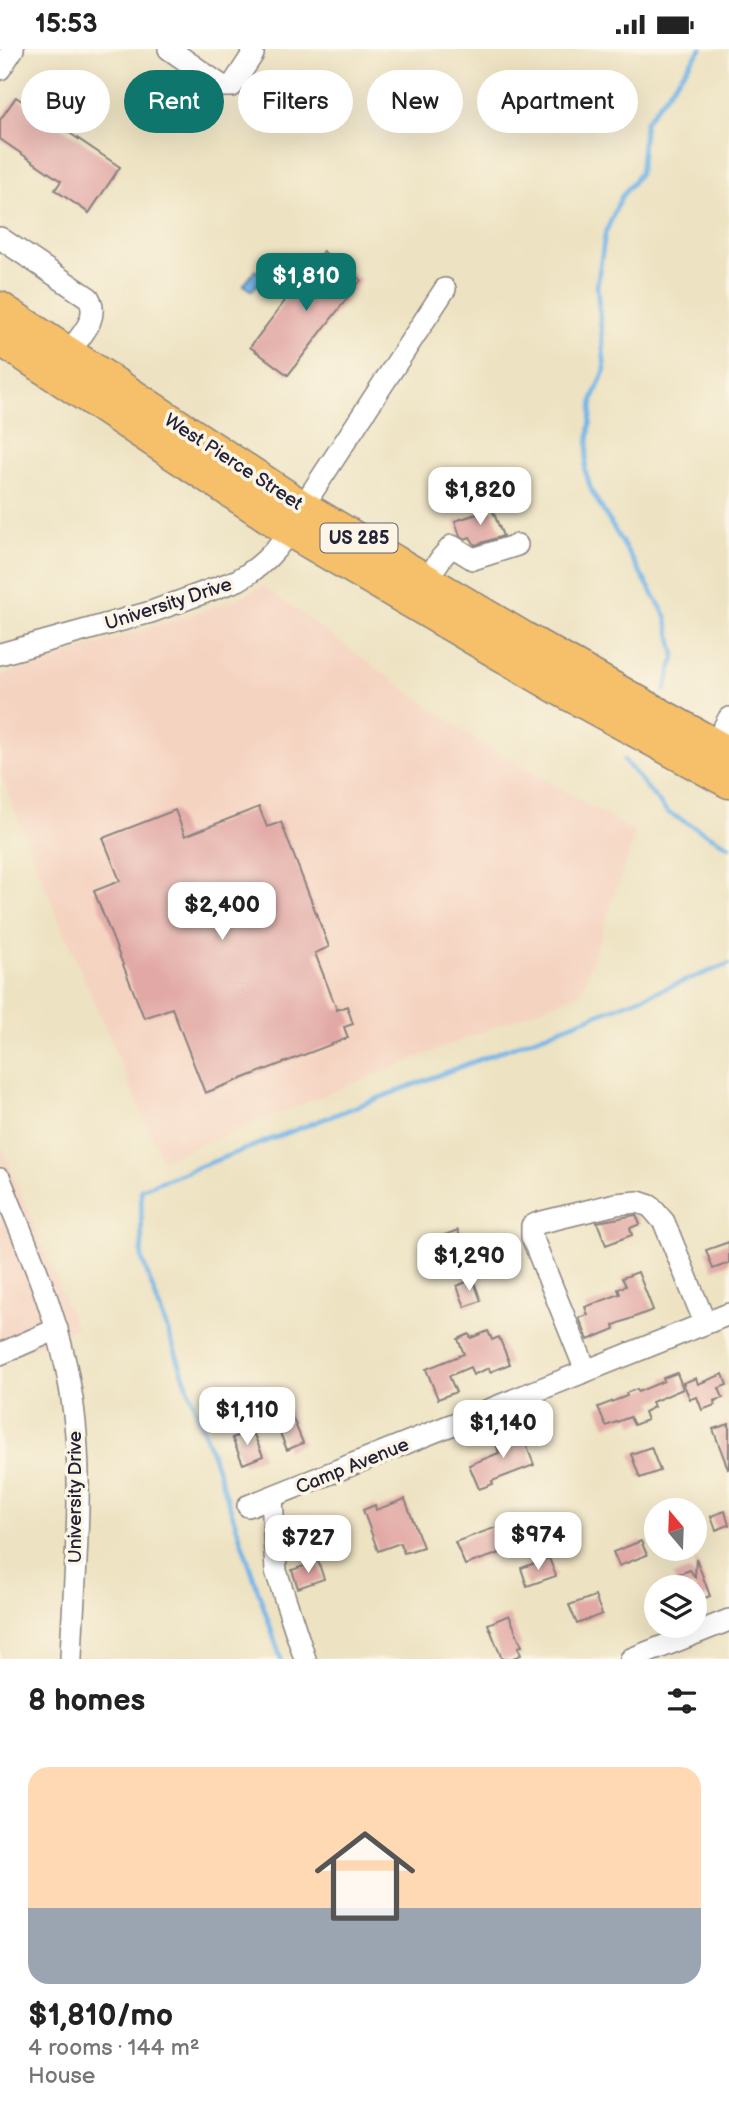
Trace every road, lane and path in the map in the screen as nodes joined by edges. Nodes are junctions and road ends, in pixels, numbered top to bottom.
1 (13, 49) edge
2 (169, 49) edge
3 (251, 49) edge
4 (0, 68) edge
5 (0, 238) edge
6 (445, 289) dead end
7 (0, 307) edge
8 (0, 340) edge
9 (68, 353) junction
10 (297, 519) junction
11 (517, 545) dead end
12 (427, 579) junction
13 (0, 654) edge
14 (729, 718) edge
15 (716, 755) edge
16 (729, 783) edge
17 (0, 1179) edge
18 (729, 1314) edge
19 (705, 1323) junction
20 (57, 1329) junction
21 (0, 1355) edge
22 (586, 1371) junction
23 (272, 1497) junction
24 (248, 1506) dead end
25 (729, 1620) edge
26 (71, 1659) edge
27 (305, 1659) edge
28 (631, 1659) edge

1 - 4 street
2 - 3 street
5 - 9 street
6 - 10 street, University Drive
7 - 9 highway, West Pierce Street / US 285
8 - 10 highway, West Pierce Street / US 285
9 - 10 highway, West Pierce Street / US 285
10 - 12 highway, West Pierce Street / US 285
10 - 13 street, University Drive
10 - 15 highway, West Pierce Street / US 285
11 - 12 street
12 - 15 highway, West Pierce Street / US 285
14 - 15 street
15 - 16 highway, West Pierce Street / US 285
17 - 20 street, University Drive
18 - 19 street, Camp Avenue
19 - 22 street, Camp Avenue
19 - 22 street
20 - 21 street
20 - 26 street, University Drive
22 - 23 street, Camp Avenue
23 - 24 street, Camp Avenue
23 - 27 street
25 - 28 street

